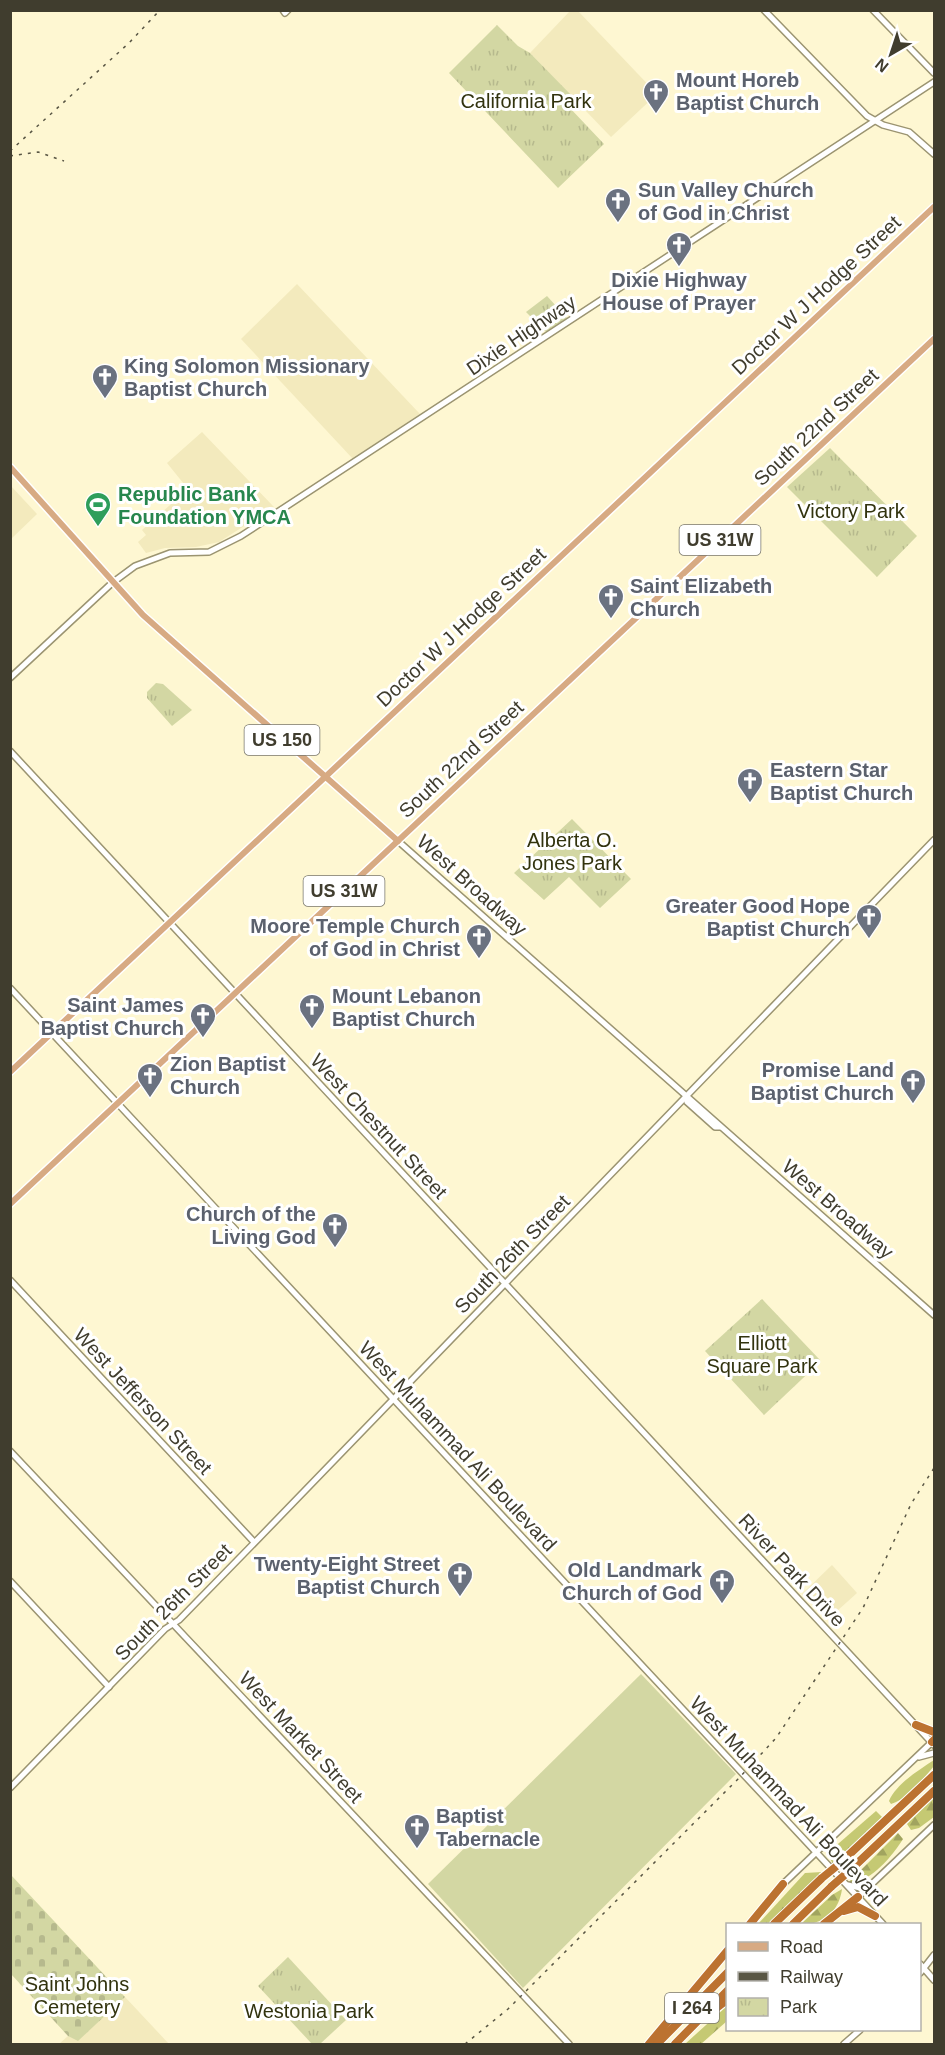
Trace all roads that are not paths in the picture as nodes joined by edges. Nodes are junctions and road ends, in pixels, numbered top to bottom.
1 (764, 10) edge
2 (873, 10) edge
3 (934, 74) edge
4 (934, 82) edge
5 (875, 121) junction
6 (934, 154) edge
7 (934, 207) edge
8 (934, 339) edge
9 (10, 467) edge
10 (112, 583) junction
11 (10, 678) edge
12 (10, 751) edge
13 (325, 778) junction
14 (934, 840) edge
15 (398, 841) junction
16 (170, 923) junction
17 (10, 987) edge
18 (235, 993) junction
19 (52, 1033) junction
20 (10, 1072) edge
21 (686, 1096) junction
22 (118, 1103) junction
23 (10, 1204) edge
24 (10, 1280) edge
25 (505, 1283) junction
26 (934, 1315) edge
27 (394, 1399) junction
28 (628, 1415) joint
29 (10, 1451) edge
30 (255, 1542) junction
31 (10, 1581) edge
32 (173, 1623) junction
33 (109, 1687) junction
34 (916, 1725) junction
35 (934, 1732) edge
36 (934, 1742) edge
37 (934, 1752) edge
38 (913, 1760) junction
39 (934, 1775) edge
40 (10, 1788) edge
41 (934, 1791) edge
42 (934, 1825) edge
43 (815, 1852) junction
44 (844, 1883) junction
45 (872, 1883) junction
46 (783, 1884) joint
47 (858, 1897) junction
48 (838, 1915) junction
49 (875, 1916) junction
50 (751, 1923) edge
51 (775, 1923) edge
52 (794, 1923) edge
53 (826, 1923) edge
54 (882, 1923) edge
55 (726, 1952) edge
56 (934, 1955) edge
57 (921, 1969) edge
58 (726, 1974) edge
59 (934, 1980) edge
60 (726, 1992) edge
61 (726, 2000) edge
62 (859, 2031) edge
63 (676, 2043) edge
64 (569, 2044) edge
65 (649, 2044) edge
66 (657, 2044) edge
67 (844, 2044) edge

1 - 5 street
2 - 3 street
4 - 5 street, Dixie Highway
5 - 6 street
5 - 10 street, Dixie Highway
7 - 13 main road, Doctor W J Hodge Street
8 - 15 main road, South 22nd Street / US 31W
9 - 10 main road, West Broadway / US 150
10 - 11 street, Dixie Highway
10 - 13 main road, West Broadway / US 150
12 - 16 street, West Chestnut Street
13 - 15 main road, West Broadway / US 150
13 - 16 main road, Doctor W J Hodge Street
14 - 21 street, South 26th Street
15 - 18 main road, South 22nd Street / US 31W
15 - 21 street, West Broadway
16 - 18 street, West Chestnut Street
16 - 19 main road, Doctor W J Hodge Street
17 - 19 street, West Muhammad Ali Boulevard
18 - 22 main road, South 22nd Street / US 31W
18 - 25 street, West Chestnut Street
19 - 20 main road, Doctor W J Hodge Street
19 - 22 street, West Muhammad Ali Boulevard
21 - 25 street, South 26th Street
21 - 26 street, West Broadway
22 - 23 main road, South 22nd Street / US 31W
22 - 27 street, West Muhammad Ali Boulevard
24 - 30 street, West Jefferson Street
25 - 27 street, South 26th Street
25 - 28 street, West Chestnut Street
27 - 30 street, South 26th Street
27 - 43 street, West Muhammad Ali Boulevard
28 - 34 street, River Park Drive
29 - 32 street, West Market Street
30 - 32 street, South 26th Street
31 - 33 street
32 - 33 street, South 26th Street
32 - 64 street, West Market Street
33 - 40 street, South 26th Street
34 - 35 highway
34 - 36 street, River Park Drive
36 - 38 street
37 - 38 street
38 - 43 street
39 - 51 highway, bridge
41 - 52 highway, bridge
42 - 45 street
43 - 44 street, West Muhammad Ali Boulevard
43 - 46 street
44 - 45 street
44 - 47 street, West Muhammad Ali Boulevard
45 - 47 street
46 - 50 highway
47 - 48 highway
47 - 49 street, West Muhammad Ali Boulevard
48 - 49 highway
48 - 53 highway
49 - 54 street, West Muhammad Ali Boulevard
55 - 65 highway
56 - 57 street
57 - 59 street
58 - 66 highway, I 264
60 - 63 highway, I 264
61 - 63 highway
62 - 67 street

